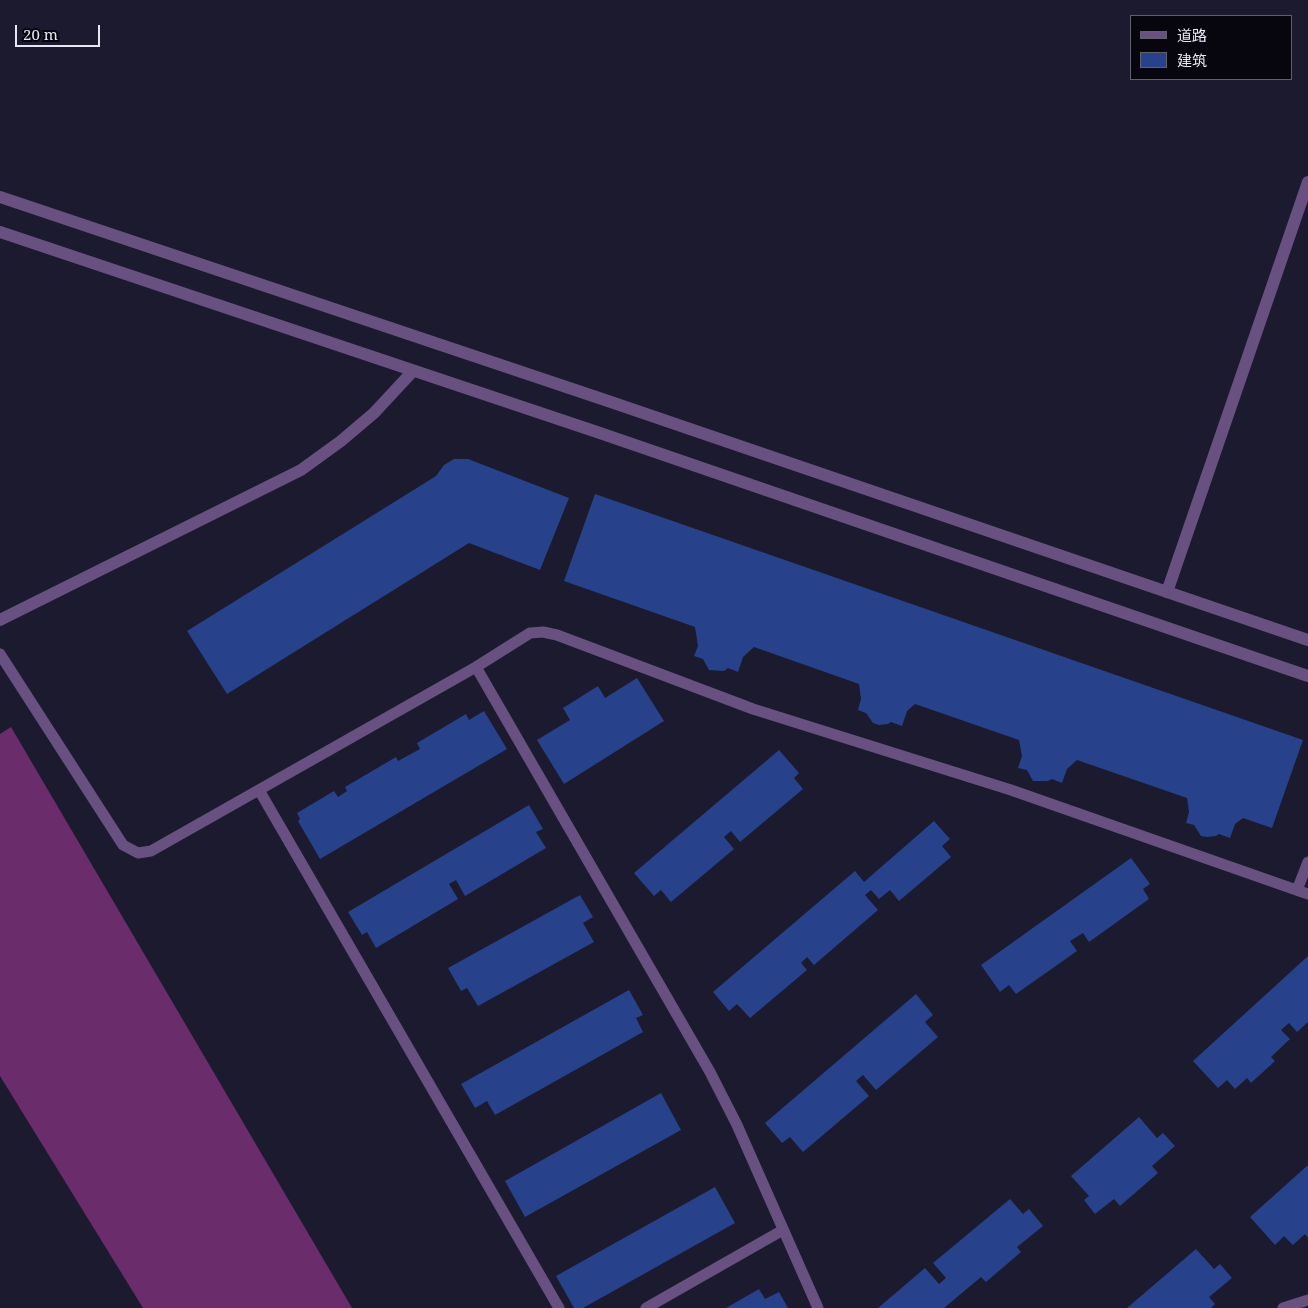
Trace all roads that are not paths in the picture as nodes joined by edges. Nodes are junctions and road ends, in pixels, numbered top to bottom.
1 (1308, 182) edge
2 (0, 197) edge
3 (0, 232) edge
4 (413, 371) junction
5 (1167, 592) junction
6 (0, 620) edge
7 (1308, 640) edge
8 (0, 654) edge
9 (476, 667) junction
10 (1308, 676) edge
11 (259, 790) junction
12 (1308, 862) edge
13 (1303, 892) edge
14 (783, 1230) junction
15 (1308, 1300) edge
16 (559, 1308) edge
17 (646, 1308) edge
18 (818, 1308) edge
19 (1283, 1308) edge

1 - 5 street
2 - 5 street
3 - 4 street
4 - 6 street
4 - 10 street
5 - 7 street
8 - 11 lane
9 - 11 lane
9 - 13 lane
9 - 14 lane
11 - 16 lane
12 - 13 lane
14 - 17 lane
14 - 18 lane
15 - 19 lane

